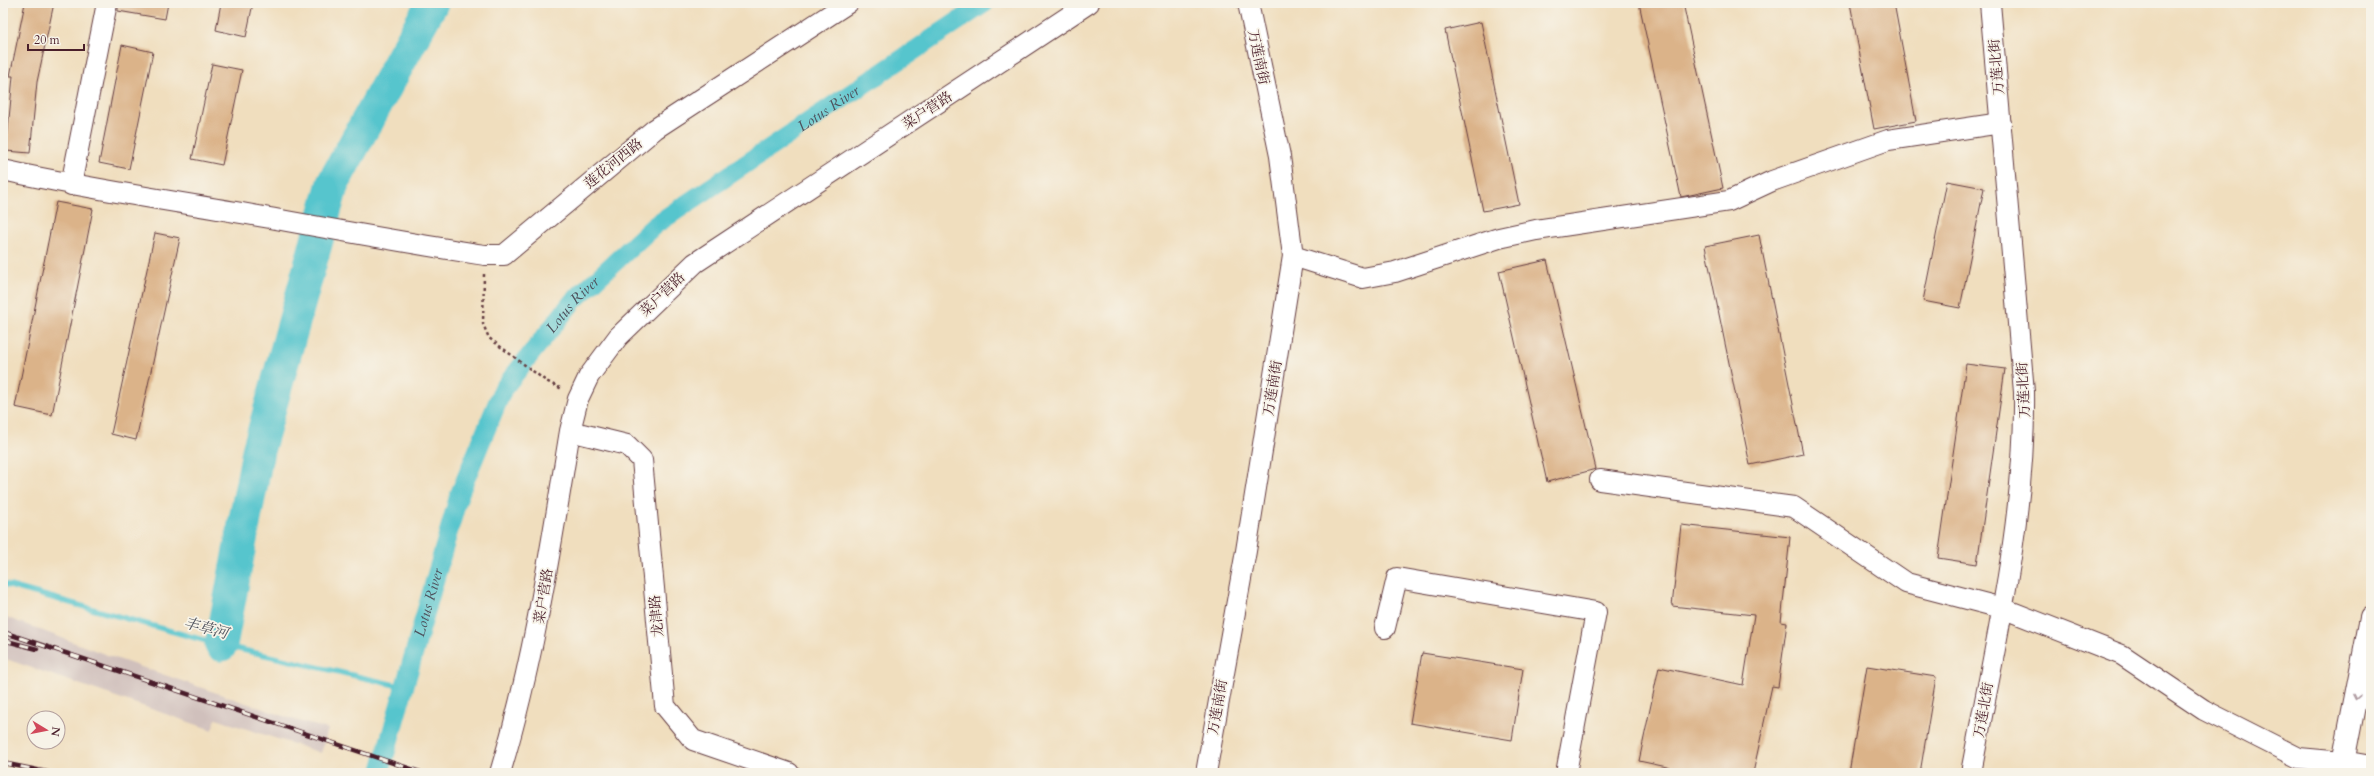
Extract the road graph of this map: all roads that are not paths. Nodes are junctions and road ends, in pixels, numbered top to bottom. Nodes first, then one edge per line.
1 (107, 3) edge
2 (848, 3) edge
3 (1089, 3) edge
4 (1248, 3) edge
5 (1990, 3) edge
6 (2001, 122) junction
7 (3, 170) edge
8 (71, 185) junction
9 (1292, 256) junction
10 (570, 431) junction
11 (1600, 480) dead end
12 (2002, 608) junction
13 (2371, 618) edge
14 (1385, 628) dead end
15 (2371, 767) edge
16 (2342, 768) edge
17 (500, 773) edge
18 (789, 773) edge
19 (1206, 773) edge
20 (1566, 773) edge
21 (1972, 773) edge

1 - 8 street
2 - 8 street, 莲花河西路
3 - 10 street, 菜户营路
4 - 9 street, 万莲南街
5 - 6 street, 万莲北街
6 - 9 street
6 - 12 street, 万莲北街
7 - 8 street, 莲花河西路
9 - 19 street, 万莲南街
10 - 17 street, 菜户营路
10 - 18 street, 龙津路
11 - 12 street
12 - 16 street
12 - 21 street, 万莲北街
13 -> 16 street
14 - 20 street
15 - 16 street

